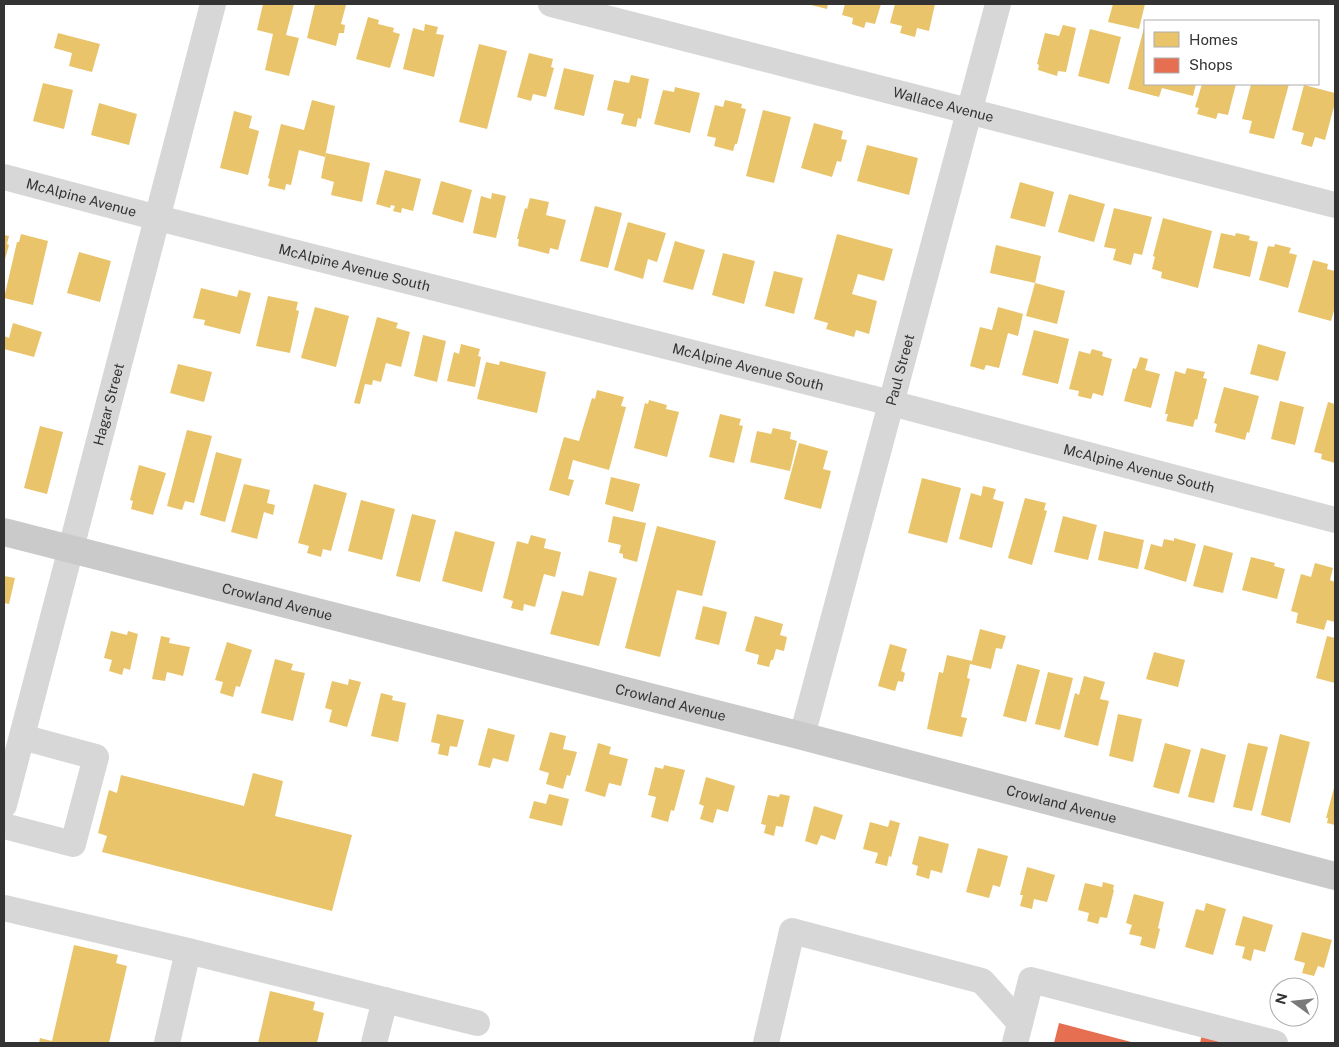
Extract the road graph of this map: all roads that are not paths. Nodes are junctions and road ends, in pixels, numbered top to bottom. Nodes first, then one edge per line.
1 (213, 4) edge
2 (551, 4) edge
3 (998, 4) edge
4 (969, 111) junction
5 (4, 177) edge
6 (1335, 205) edge
7 (158, 218) junction
8 (891, 403) junction
9 (1335, 520) edge
10 (4, 532) edge
11 (70, 549) junction
12 (802, 736) junction
13 (22, 737) junction
14 (4, 805) edge
15 (4, 826) edge
16 (1335, 876) edge
17 (4, 908) edge
18 (188, 951) junction
19 (385, 1000) junction
20 (477, 1023) dead end
21 (1018, 1033) edge
22 (167, 1043) edge
23 (374, 1043) edge
24 (766, 1043) edge
25 (1275, 1043) edge

1 - 7 street, Hagar Street
2 - 4 street, Wallace Avenue
3 - 4 street, Paul Street
4 - 6 street, Wallace Avenue
4 - 8 street, Paul Street
5 - 7 street, McAlpine Avenue
7 - 8 street, McAlpine Avenue South
7 - 11 street, Hagar Street
8 - 9 street, McAlpine Avenue South
8 - 12 street, Paul Street
10 - 11 main road, Crowland Avenue
11 - 12 main road, Crowland Avenue
11 - 13 street, Hagar Street
12 - 16 main road, Crowland Avenue
13 - 14 street, Hagar Street
13 - 15 street
17 - 18 street
18 - 19 street
18 - 22 street
19 - 20 street
19 - 23 street
21 - 24 street
21 - 25 street

